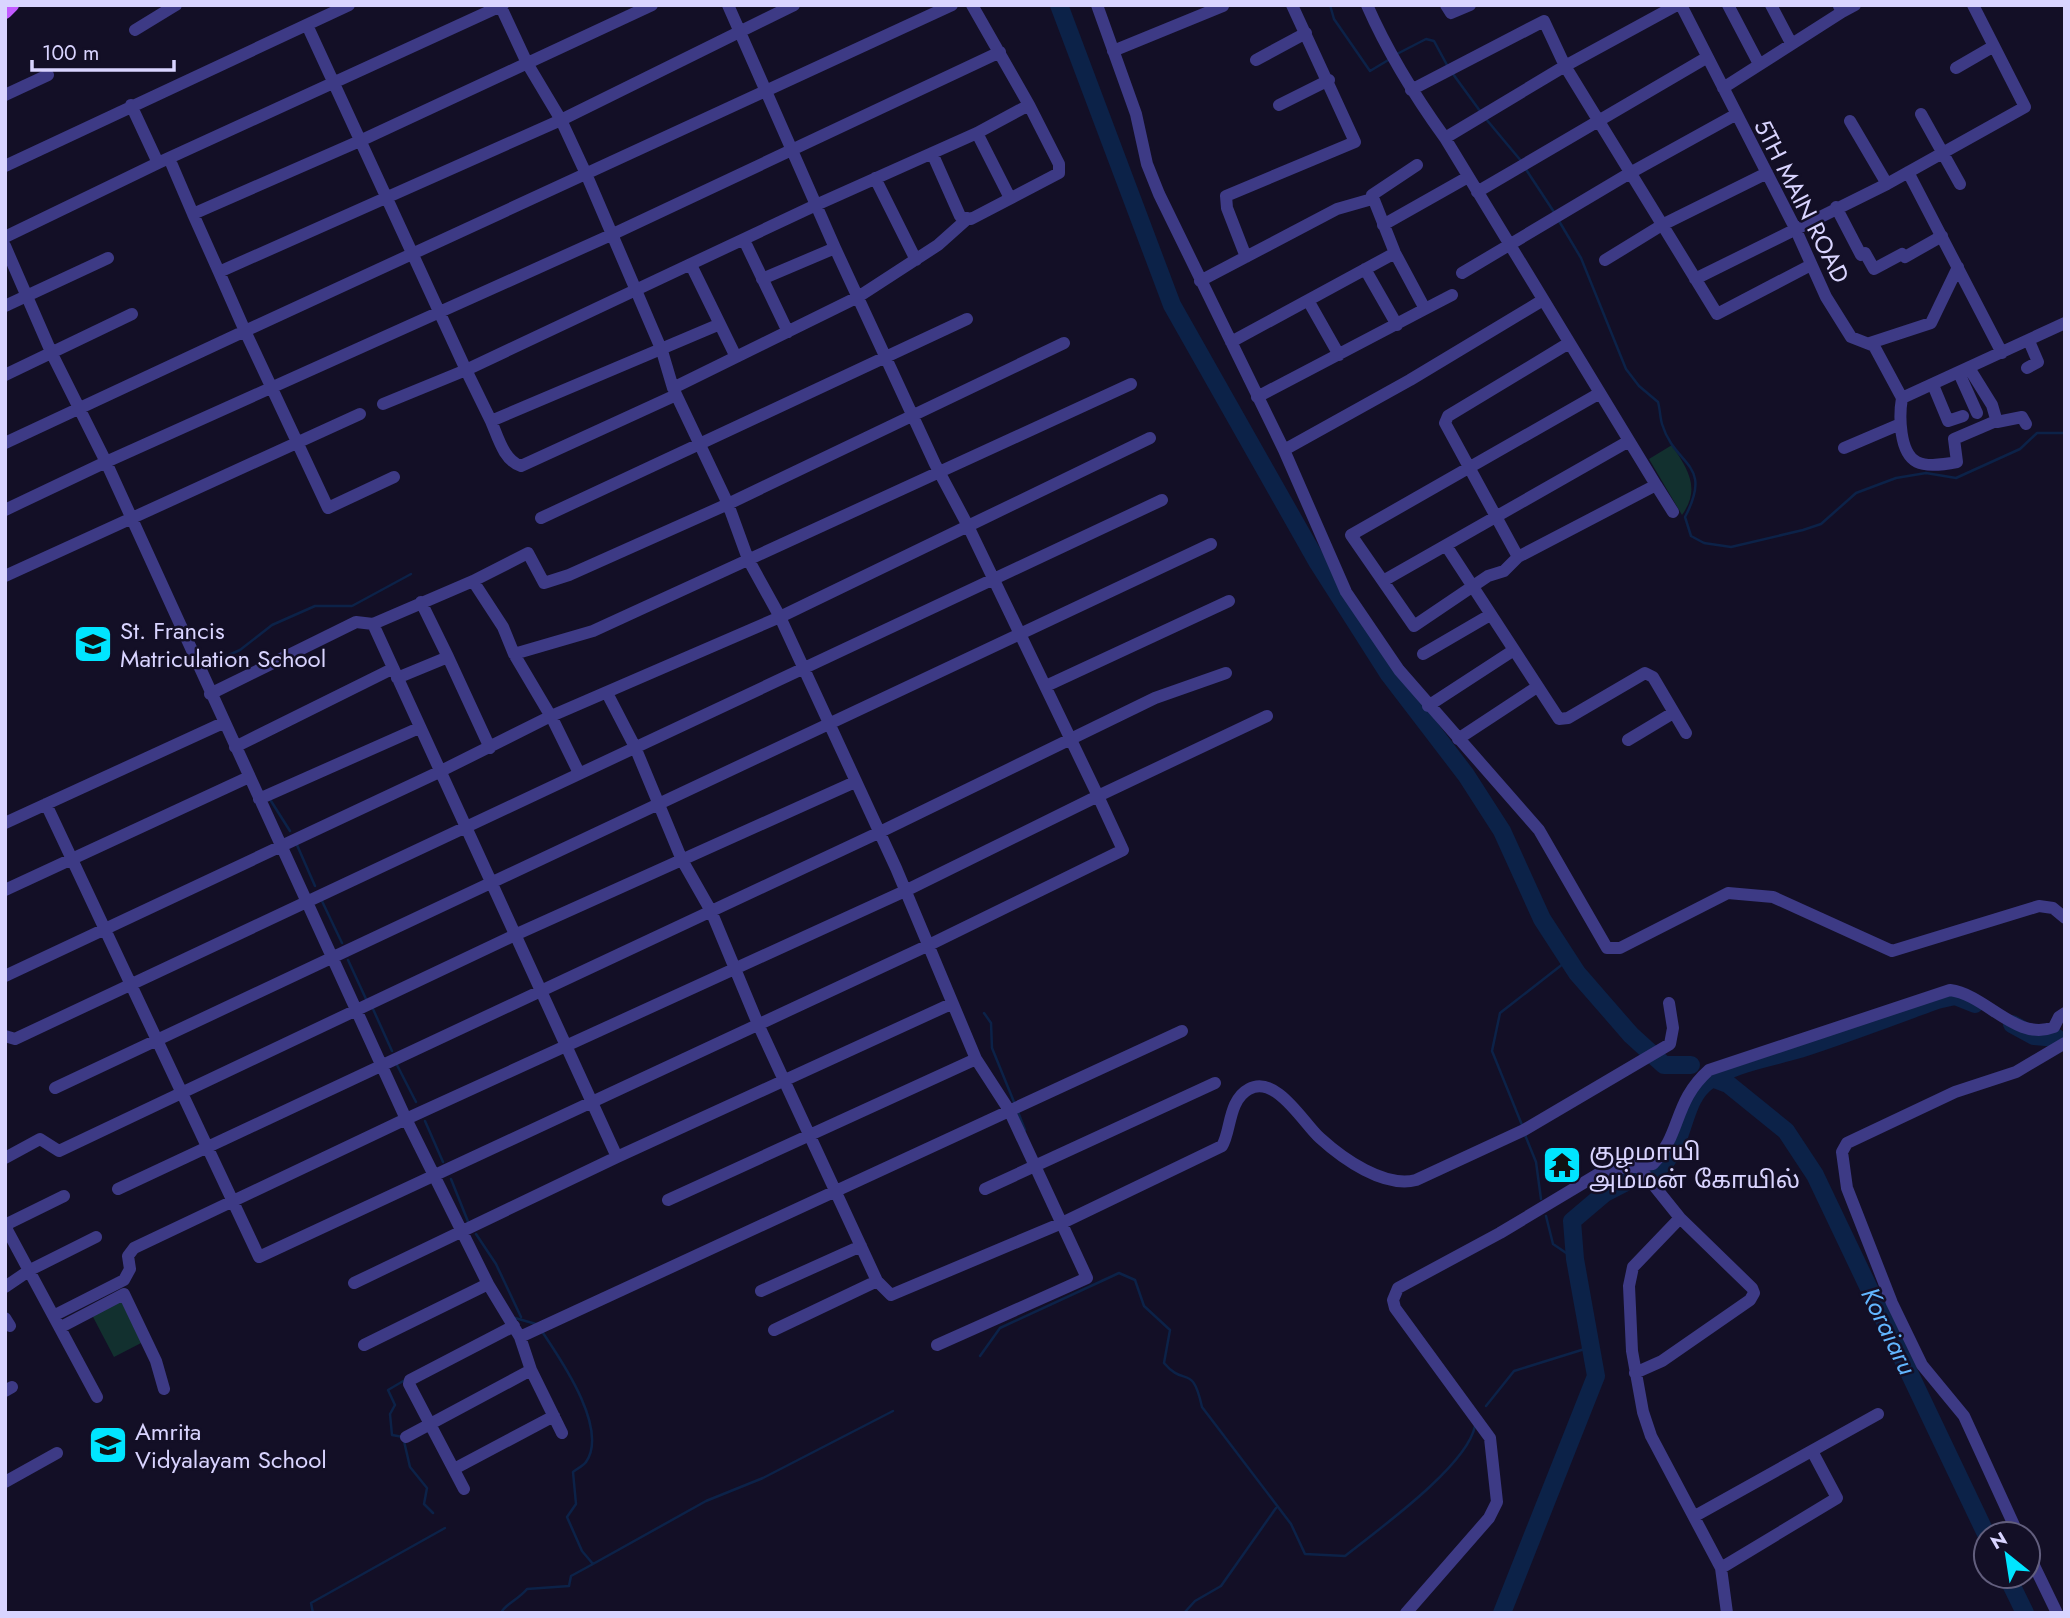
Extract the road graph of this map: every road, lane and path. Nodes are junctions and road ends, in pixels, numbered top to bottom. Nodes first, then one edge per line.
1 (12, 5) edge
2 (176, 5) edge
3 (349, 5) edge
4 (652, 5) edge
5 (728, 5) edge
6 (794, 5) edge
7 (952, 5) edge
8 (972, 5) edge
9 (1292, 5) edge
10 (1367, 5) edge
11 (1446, 5) edge
12 (1469, 5) edge
13 (1728, 5) edge
14 (1771, 5) edge
15 (1855, 5) edge
16 (1973, 5) edge
17 (501, 6) edge
18 (1098, 6) edge
19 (1223, 6) edge
20 (1684, 8) edge
21 (1841, 8) edge
22 (5, 12) edge
23 (307, 24) junction
24 (135, 30) dead end
25 (740, 32) junction
26 (1306, 33) junction
27 (1791, 43) junction
28 (1994, 47) junction
29 (1113, 51) junction
30 (1000, 52) junction
31 (1706, 58) junction
32 (1256, 60) dead end
33 (527, 63) junction
34 (1759, 64) junction
35 (1565, 66) junction
36 (1956, 68) dead end
37 (48, 75) dead end
38 (1329, 80) junction
39 (335, 82) junction
40 (1723, 88) junction
41 (1411, 90) junction
42 (767, 92) junction
43 (5, 94) edge
44 (131, 105) junction
45 (1279, 105) dead end
46 (1029, 106) junction
47 (1921, 114) dead end
48 (1735, 115) junction
49 (561, 120) junction
50 (1598, 121) junction
51 (1850, 121) dead end
52 (977, 134) junction
53 (1445, 138) junction
54 (362, 140) junction
55 (792, 149) junction
56 (932, 153) junction
57 (1943, 153) junction
58 (163, 160) junction
59 (1417, 165) dead end
60 (5, 166) edge
61 (1908, 172) junction
62 (1630, 173) junction
63 (1767, 173) junction
64 (587, 176) junction
65 (1468, 177) junction
66 (875, 178) junction
67 (1887, 184) junction
68 (1960, 184) dead end
69 (1477, 192) junction
70 (388, 198) junction
71 (1010, 198) junction
72 (1372, 199) junction
73 (816, 205) junction
74 (1836, 207) junction
75 (193, 214) junction
76 (967, 220) junction
77 (1383, 225) junction
78 (1662, 225) junction
79 (1795, 229) junction
80 (611, 234) junction
81 (1942, 236) junction
82 (5, 237) edge
83 (744, 240) junction
84 (1509, 245) junction
85 (5, 246) edge
86 (835, 247) junction
87 (1395, 253) junction
88 (412, 255) junction
89 (1246, 257) junction
90 (108, 258) dead end
91 (916, 260) junction
92 (1605, 260) dead end
93 (691, 265) junction
94 (1809, 266) junction
95 (1958, 267) junction
96 (1365, 270) junction
97 (219, 272) junction
98 (1462, 273) dead end
99 (762, 279) junction
100 (1695, 279) junction
101 (1200, 281) junction
102 (637, 292) junction
103 (27, 295) junction
104 (1452, 295) dead end
105 (858, 297) junction
106 (1543, 300) junction
107 (1308, 302) junction
108 (5, 306) edge
109 (1425, 309) junction
110 (439, 312) junction
111 (132, 314) dead end
112 (967, 319) dead end
113 (2065, 323) edge
114 (720, 324) junction
115 (1397, 325) junction
116 (245, 331) junction
117 (788, 332) junction
118 (1231, 341) junction
119 (2029, 341) junction
120 (1064, 343) dead end
121 (1569, 343) junction
122 (1870, 343) junction
123 (662, 351) junction
124 (52, 354) junction
125 (2002, 354) junction
126 (1339, 355) junction
127 (736, 357) junction
128 (887, 358) junction
129 (2027, 368) dead end
130 (466, 370) junction
131 (1964, 370) junction
132 (5, 375) edge
133 (1131, 384) dead end
134 (1933, 385) junction
135 (273, 386) junction
136 (675, 391) junction
137 (1600, 393) junction
138 (1257, 397) junction
139 (1902, 398) junction
140 (383, 404) dead end
141 (79, 409) junction
142 (1976, 413) dead end
143 (360, 414) dead end
144 (912, 414) junction
145 (1963, 416) dead end
146 (491, 421) junction
147 (1996, 421) junction
148 (2026, 424) dead end
149 (1898, 425) junction
150 (1150, 438) dead end
151 (1629, 440) junction
152 (297, 441) junction
153 (5, 443) edge
154 (701, 446) junction
155 (1844, 448) dead end
156 (1284, 450) junction
157 (106, 462) junction
158 (1468, 468) junction
159 (938, 471) junction
160 (394, 477) dead end
161 (1656, 485) junction
162 (1162, 500) dead end
163 (728, 504) junction
164 (5, 510) edge
165 (1673, 512) dead end
166 (1497, 516) junction
167 (130, 518) junction
168 (541, 518) dead end
169 (968, 526) junction
170 (1211, 544) dead end
171 (1447, 547) junction
172 (1518, 557) junction
173 (748, 559) junction
174 (5, 576) edge
175 (995, 577) junction
176 (474, 580) junction
177 (1383, 581) junction
178 (1472, 587) junction
179 (1229, 601) dead end
180 (421, 602) junction
181 (1490, 615) junction
182 (780, 617) junction
183 (373, 624) junction
184 (1018, 632) junction
185 (1514, 650) junction
186 (514, 654) junction
187 (1423, 654) dead end
188 (448, 657) junction
189 (804, 669) junction
190 (395, 673) junction
191 (1226, 673) dead end
192 (1046, 686) junction
193 (1538, 687) junction
194 (607, 693) junction
195 (210, 694) junction
196 (1428, 705) junction
197 (1673, 713) junction
198 (1267, 716) dead end
199 (550, 717) junction
200 (223, 723) junction
201 (829, 724) junction
202 (419, 728) junction
203 (1686, 733) dead end
204 (1458, 739) junction
205 (1628, 740) dead end
206 (1072, 741) junction
207 (235, 747) junction
208 (635, 747) junction
209 (491, 748) junction
210 (439, 772) junction
211 (579, 773) junction
212 (249, 777) junction
213 (855, 782) junction
214 (1098, 796) junction
215 (259, 799) junction
216 (659, 803) junction
217 (46, 804) junction
218 (5, 823) edge
219 (464, 828) junction
220 (878, 833) junction
221 (282, 846) junction
222 (72, 858) junction
223 (682, 860) junction
224 (491, 880) junction
225 (5, 890) edge
226 (905, 891) junction
227 (308, 899) junction
228 (711, 911) junction
229 (2065, 918) edge
230 (106, 928) junction
231 (517, 934) junction
232 (929, 945) junction
233 (333, 955) junction
234 (735, 968) junction
235 (5, 976) edge
236 (132, 984) junction
237 (543, 991) junction
238 (1669, 1003) dead end
239 (951, 1004) junction
240 (358, 1011) junction
241 (2061, 1018) edge
242 (758, 1024) junction
243 (1182, 1031) dead end
244 (5, 1037) edge
245 (158, 1040) junction
246 (2065, 1041) edge
247 (568, 1046) junction
248 (976, 1059) junction
249 (383, 1066) junction
250 (785, 1082) junction
251 (1215, 1083) dead end
252 (55, 1088) dead end
253 (182, 1092) junction
254 (590, 1100) junction
255 (1009, 1110) junction
256 (406, 1119) junction
257 (809, 1135) junction
258 (206, 1147) junction
259 (617, 1157) junction
260 (5, 1158) edge
261 (1034, 1167) junction
262 (1639, 1167) junction
263 (436, 1177) junction
264 (118, 1189) dead end
265 (985, 1189) dead end
266 (837, 1193) junction
267 (64, 1196) dead end
268 (668, 1200) dead end
269 (232, 1203) junction
270 (1680, 1218) junction
271 (1062, 1223) junction
272 (7, 1232) edge
273 (463, 1232) junction
274 (96, 1237) dead end
275 (861, 1247) junction
276 (30, 1270) junction
277 (877, 1281) junction
278 (354, 1283) dead end
279 (488, 1284) junction
280 (5, 1287) edge
281 (761, 1292) dead end
282 (55, 1315) junction
283 (61, 1327) junction
284 (774, 1330) dead end
285 (517, 1332) junction
286 (364, 1345) dead end
287 (937, 1345) dead end
288 (531, 1370) junction
289 (1635, 1373) junction
290 (164, 1389) dead end
291 (97, 1397) dead end
292 (1878, 1414) dead end
293 (554, 1416) junction
294 (430, 1424) junction
295 (562, 1433) dead end
296 (406, 1437) dead end
297 (1812, 1451) junction
298 (57, 1453) dead end
299 (454, 1469) junction
300 (5, 1482) edge
301 (464, 1489) dead end
302 (1695, 1516) junction
303 (2012, 1520) edge
304 (1721, 1568) junction
305 (2042, 1582) edge
306 (1406, 1613) edge
307 (1727, 1613) edge
308 (2057, 1613) edge

1 - 22 main road
2 - 24 street
3 - 23 street
4 - 33 street
5 - 25 street
6 - 25 street
7 - 42 street
8 - 30 street
9 - 26 street
10 - 41 street
11 - 12 street
13 - 34 street
14 - 27 street
15 - 21 street
16 - 28 street
17 - 33 street
17 - 39 street
18 - 29 street
19 - 29 street
20 - 31 street, 5TH MAIN ROAD
20 - 35 street
21 - 27 street
23 - 39 street
23 - 44 street
25 - 42 street
25 - 49 street
26 - 32 street
26 - 38 street
27 - 34 street
28 - 36 street
28 - 57 street
29 - 101 street
30 - 46 street
30 - 55 street
31 - 40 street, 5TH MAIN ROAD
31 - 50 street
33 - 49 street
33 - 54 street
34 - 40 street
35 - 41 street
35 - 50 street
35 - 53 street
37 - 43 street
38 - 45 street
38 - 89 street
39 - 54 street
39 - 58 street
40 - 48 street, 5TH MAIN ROAD
41 - 53 street
42 - 55 street
42 - 64 street
44 - 58 street
44 - 60 street
46 - 52 street
46 - 71 street
47 - 57 street
48 - 62 street
48 - 63 street, 5TH MAIN ROAD
49 - 64 street
49 - 70 street
50 - 62 street
50 - 69 street
51 - 67 street
52 - 56 street
52 - 71 street
53 - 65 street
54 - 70 street
54 - 75 street
55 - 73 street
55 - 80 street
56 - 66 street
56 - 76 street
57 - 61 street
57 - 68 street
58 - 75 street
58 - 82 street
59 - 72 street
61 - 67 street
61 - 81 street
62 - 78 street
62 - 84 street
63 - 78 street
63 - 79 street, 5TH MAIN ROAD
64 - 80 street
64 - 88 street
65 - 69 street
65 - 77 street
66 - 73 street
66 - 91 street
67 - 74 street
69 - 84 street
70 - 88 street
70 - 97 street
71 - 76 street
72 - 77 street
72 - 89 street
73 - 83 street
73 - 86 street
74 - 79 street
74 - 81 street
75 - 97 street
76 - 91 street
77 - 87 street
78 - 92 street
78 - 100 street
79 - 94 street, 5TH MAIN ROAD
79 - 100 street
80 - 102 street
80 - 110 street
81 - 95 street
83 - 93 street
83 - 99 street
84 - 98 street
84 - 106 street
85 - 103 street
86 - 99 street
86 - 105 street
87 - 96 street
87 - 109 street
88 - 110 street
88 - 116 street
89 - 101 street
90 - 103 street
91 - 105 street
93 - 102 street
93 - 114 street
94 - 100 street
94 - 122 street, 5TH MAIN ROAD
95 - 122 street
95 - 125 street
96 - 107 street
96 - 115 street
97 - 116 street
99 - 117 street
101 - 118 street
102 - 123 street
102 - 130 street
103 - 108 street
103 - 124 street
104 - 109 street
105 - 117 street
105 - 128 street
106 - 121 street
106 - 156 street
107 - 118 street
107 - 126 street
109 - 115 street
110 - 130 street
110 - 135 street
111 - 124 street
112 - 128 street
113 - 119 street
114 - 123 street
114 - 127 street
115 - 126 street
116 - 135 street
116 - 141 street
117 - 127 street
118 - 138 street
119 - 125 street
119 - 129 street
120 - 144 street
121 - 137 street
121 - 158 street
122 - 139 street, 5TH MAIN ROAD
123 - 136 street
123 - 146 street
124 - 132 street
124 - 141 street
125 - 131 street
126 - 138 street
127 - 136 street
128 - 144 street
128 - 154 street
130 - 140 street
130 - 146 street
131 - 134 street
131 - 142 street
131 - 147 street
133 - 159 street
134 - 139 street
134 - 145 street
135 - 152 street
135 - 157 street
136 - 146 street
136 - 154 street
137 - 151 street
137 - 158 street
138 - 156 street
139 - 149 street
141 - 153 street
141 - 157 street
143 - 152 street
144 - 159 street
144 - 163 street
147 - 148 street
147 - 149 street
149 - 155 street
150 - 169 street
151 - 161 street
151 - 166 street
152 - 160 street
152 - 167 street
154 - 163 street
154 - 168 street
156 - 196 street
157 - 164 street
157 - 167 street
158 - 166 street
158 - 177 street
159 - 169 street
159 - 173 street
161 - 165 street
161 - 172 street
162 - 175 street
163 - 173 street
163 - 176 street
166 - 171 street
166 - 172 street
167 - 174 street
167 - 195 street
169 - 175 street
169 - 182 street
170 - 184 street
171 - 177 street
171 - 178 street
172 - 178 street
173 - 182 street
173 - 186 street
175 - 184 street
175 - 189 street
176 - 180 street
176 - 186 street
177 - 178 street
178 - 181 street
179 - 192 street
180 - 183 street
180 - 188 street
181 - 185 street
181 - 187 street
182 - 189 street
182 - 194 street
183 - 190 street
183 - 195 street
184 - 192 street
184 - 201 street
185 - 193 street
185 - 196 street
186 - 199 street
188 - 190 street
188 - 209 street
189 - 201 street
189 - 208 street
190 - 202 street
190 - 207 street
191 - 206 street
192 - 206 street
193 - 197 street
193 - 204 street
194 - 199 street
194 - 208 street
195 - 200 street
196 - 204 street
197 - 203 street
197 - 205 street
198 - 214 street
199 - 209 street
199 - 211 street
200 - 207 street
200 - 217 street
201 - 213 street
201 - 216 street
202 - 210 street
202 - 215 street
204 - 229 street
206 - 214 street
206 - 220 street
207 - 212 street
208 - 211 street
208 - 216 street
209 - 210 street
210 - 219 street
210 - 221 street
211 - 219 street
212 - 215 street
212 - 222 street
213 - 220 street
213 - 223 street
214 - 226 street
214 - 232 street
215 - 221 street
216 - 223 street
216 - 224 street
217 - 218 street
217 - 222 street
219 - 224 street
219 - 227 street
220 - 226 street
220 - 228 street
221 - 227 street
221 - 230 street
222 - 225 street
222 - 230 street
223 - 228 street
223 - 231 street
224 - 231 street
224 - 233 street
226 - 232 street
226 - 234 street
227 - 233 street
227 - 236 street
228 - 234 street
228 - 237 street
230 - 235 street
230 - 236 street
231 - 237 street
231 - 240 street
232 - 239 street
232 - 242 street
233 - 240 street
233 - 245 street
234 - 242 street
234 - 247 street
236 - 244 street
236 - 245 street
237 - 247 street
237 - 249 street
238 - 271 street
239 - 248 street
239 - 250 street
240 - 249 street
240 - 253 street
241 - 246 street
241 - 262 street
242 - 250 street
242 - 254 street
243 - 255 street
245 - 252 street
245 - 253 street
246 - 303 street
247 - 254 street
247 - 256 street
248 - 255 street
248 - 257 street
249 - 256 street
249 - 258 street
250 - 257 street
250 - 259 street
251 - 261 street
253 - 258 street
253 - 260 street
254 - 259 street
254 - 263 street
255 - 261 street
255 - 266 street
256 - 263 street
256 - 269 street
257 - 266 street
257 - 268 street
258 - 264 street
258 - 269 street
259 - 273 street
261 - 265 street
261 - 271 street
262 - 270 street
262 - 306 street
263 - 269 street
263 - 273 street
266 - 275 street
266 - 285 street
267 - 272 street
269 - 282 street
270 - 289 street
270 - 289 street
271 - 277 street
271 - 287 street
272 - 276 street
273 - 278 street
273 - 279 street
274 - 276 street
275 - 277 street
275 - 281 street
276 - 280 street
276 - 282 street
277 - 284 street
279 - 285 street
279 - 286 street
282 - 283 street
283 - 290 street
283 - 291 street
285 - 288 street
285 - 294 street
288 - 293 street
288 - 294 street
289 - 302 street
292 - 297 street
293 - 295 street
293 - 299 street
294 - 296 street
294 - 299 street
297 - 302 street
297 - 304 street
298 - 300 street
299 - 301 street
302 - 304 street
304 - 307 street
305 - 308 street

